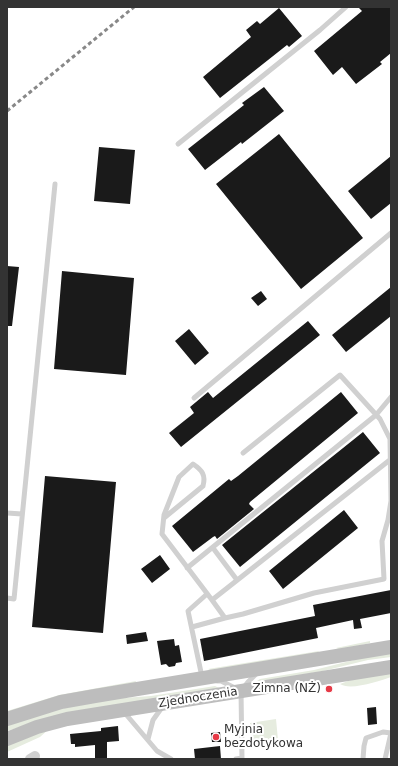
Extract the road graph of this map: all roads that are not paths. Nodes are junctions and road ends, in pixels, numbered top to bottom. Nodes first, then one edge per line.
1 (346, 7) edge
2 (178, 144) dead end
3 (55, 184) dead end
4 (391, 233) edge
5 (391, 397) edge
6 (194, 398) dead end
7 (376, 415) junction
8 (243, 453) dead end
9 (391, 459) edge
10 (7, 514) edge
11 (22, 514) junction
12 (164, 518) junction
13 (212, 548) junction
14 (187, 568) junction
15 (237, 580) junction
16 (207, 594) junction
17 (7, 598) edge
18 (212, 600) junction
19 (224, 618) junction
20 (192, 628) junction
21 (391, 647) edge
22 (391, 667) edge
23 (267, 668) junction
24 (196, 679) junction
25 (241, 691) junction
26 (164, 703) junction
27 (122, 710) junction
28 (7, 719) edge
29 (391, 733) edge
30 (7, 739) edge
31 (148, 739) junction
32 (242, 758) edge
33 (171, 759) edge
34 (236, 759) edge
35 (363, 759) edge
36 (384, 759) edge

1 - 2 lane
3 - 11 lane
4 - 6 lane
5 - 7 lane
7 - 8 lane
7 - 9 lane
7 - 13 lane
9 - 15 lane
9 - 19 lane
10 - 11 lane
11 - 17 lane
12 - 12 lane
12 - 14 lane
13 - 14 lane
13 - 15 lane
14 - 16 lane
15 - 18 lane
16 - 18 lane
16 - 20 lane
18 - 19 lane
19 - 20 lane
20 - 24 lane
21 - 23 main road, Zjednoczenia
22 - 25 main road, Zjednoczenia
23 - 24 main road, Zjednoczenia
23 - 25 lane
24 - 25 lane
24 - 28 main road, Zjednoczenia
25 - 26 main road, Zjednoczenia
25 - 32 lane
26 - 27 main road, Zjednoczenia
26 - 31 lane
27 - 30 main road, Zjednoczenia
27 - 31 lane
29 - 35 lane
29 - 36 lane
31 - 33 lane
32 - 34 lane

